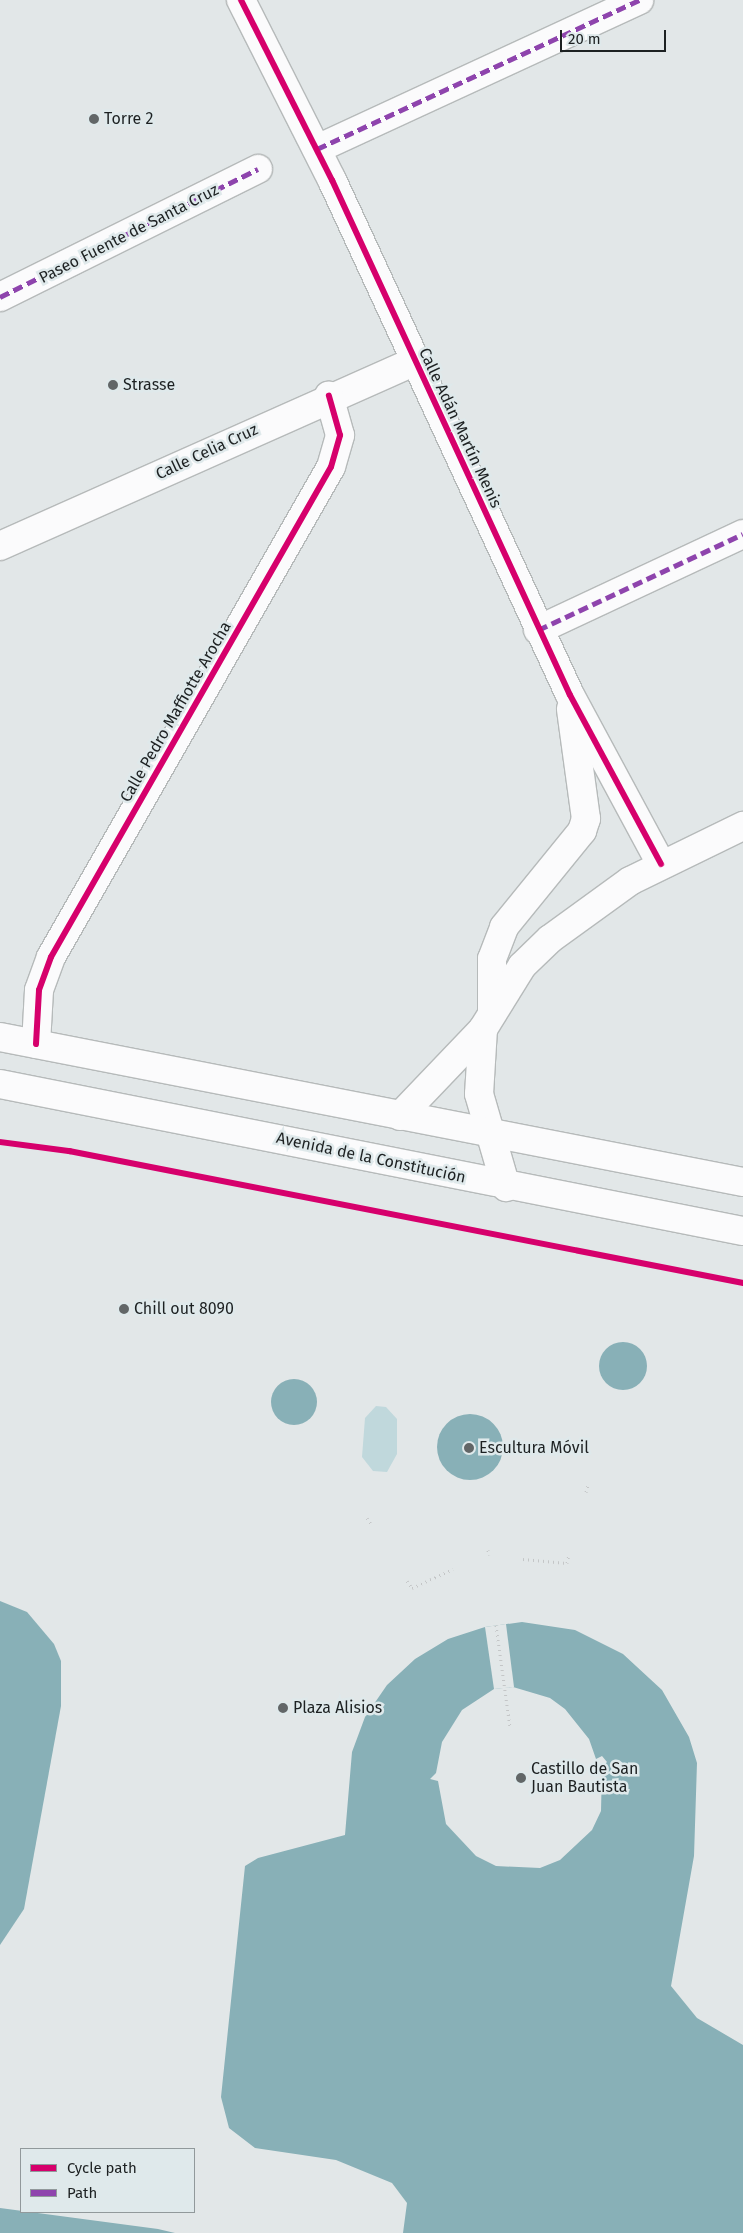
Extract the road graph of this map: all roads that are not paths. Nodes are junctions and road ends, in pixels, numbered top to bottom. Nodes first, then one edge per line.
1 (241, 0) edge
2 (639, 0) edge
3 (317, 149) junction
4 (258, 169) dead end
5 (0, 297) edge
6 (415, 362) junction
7 (329, 396) junction
8 (743, 534) edge
9 (0, 546) edge
10 (538, 630) junction
11 (570, 695) junction
12 (743, 826) edge
13 (661, 864) junction
14 (488, 1020) junction
15 (0, 1037) edge
16 (36, 1044) junction
17 (0, 1084) edge
18 (400, 1116) junction
19 (487, 1131) junction
20 (743, 1182) edge
21 (506, 1187) junction
22 (743, 1231) edge

1 - 3 street, Calle Adán Martín Menis
2 - 3 street
3 - 6 street, Calle Adán Martín Menis
4 - 5 street, Paseo Fuente de Santa Cruz
6 - 7 street, Calle Celia Cruz
6 - 10 street, Calle Adán Martín Menis
7 - 9 street, Calle Celia Cruz
7 - 16 street, Calle Pedro Maffiotte Arocha
8 - 10 street
10 - 11 street, Calle Adán Martín Menis
11 - 13 street, Calle Adán Martín Menis
11 - 14 street
12 - 13 street
13 - 14 street
14 - 18 street
14 - 19 street
15 - 16 street
16 - 18 street
17 - 21 street, Avenida de la Constitución
18 - 19 street
19 - 20 street
19 - 21 street
21 - 22 street, Avenida de la Constitución

